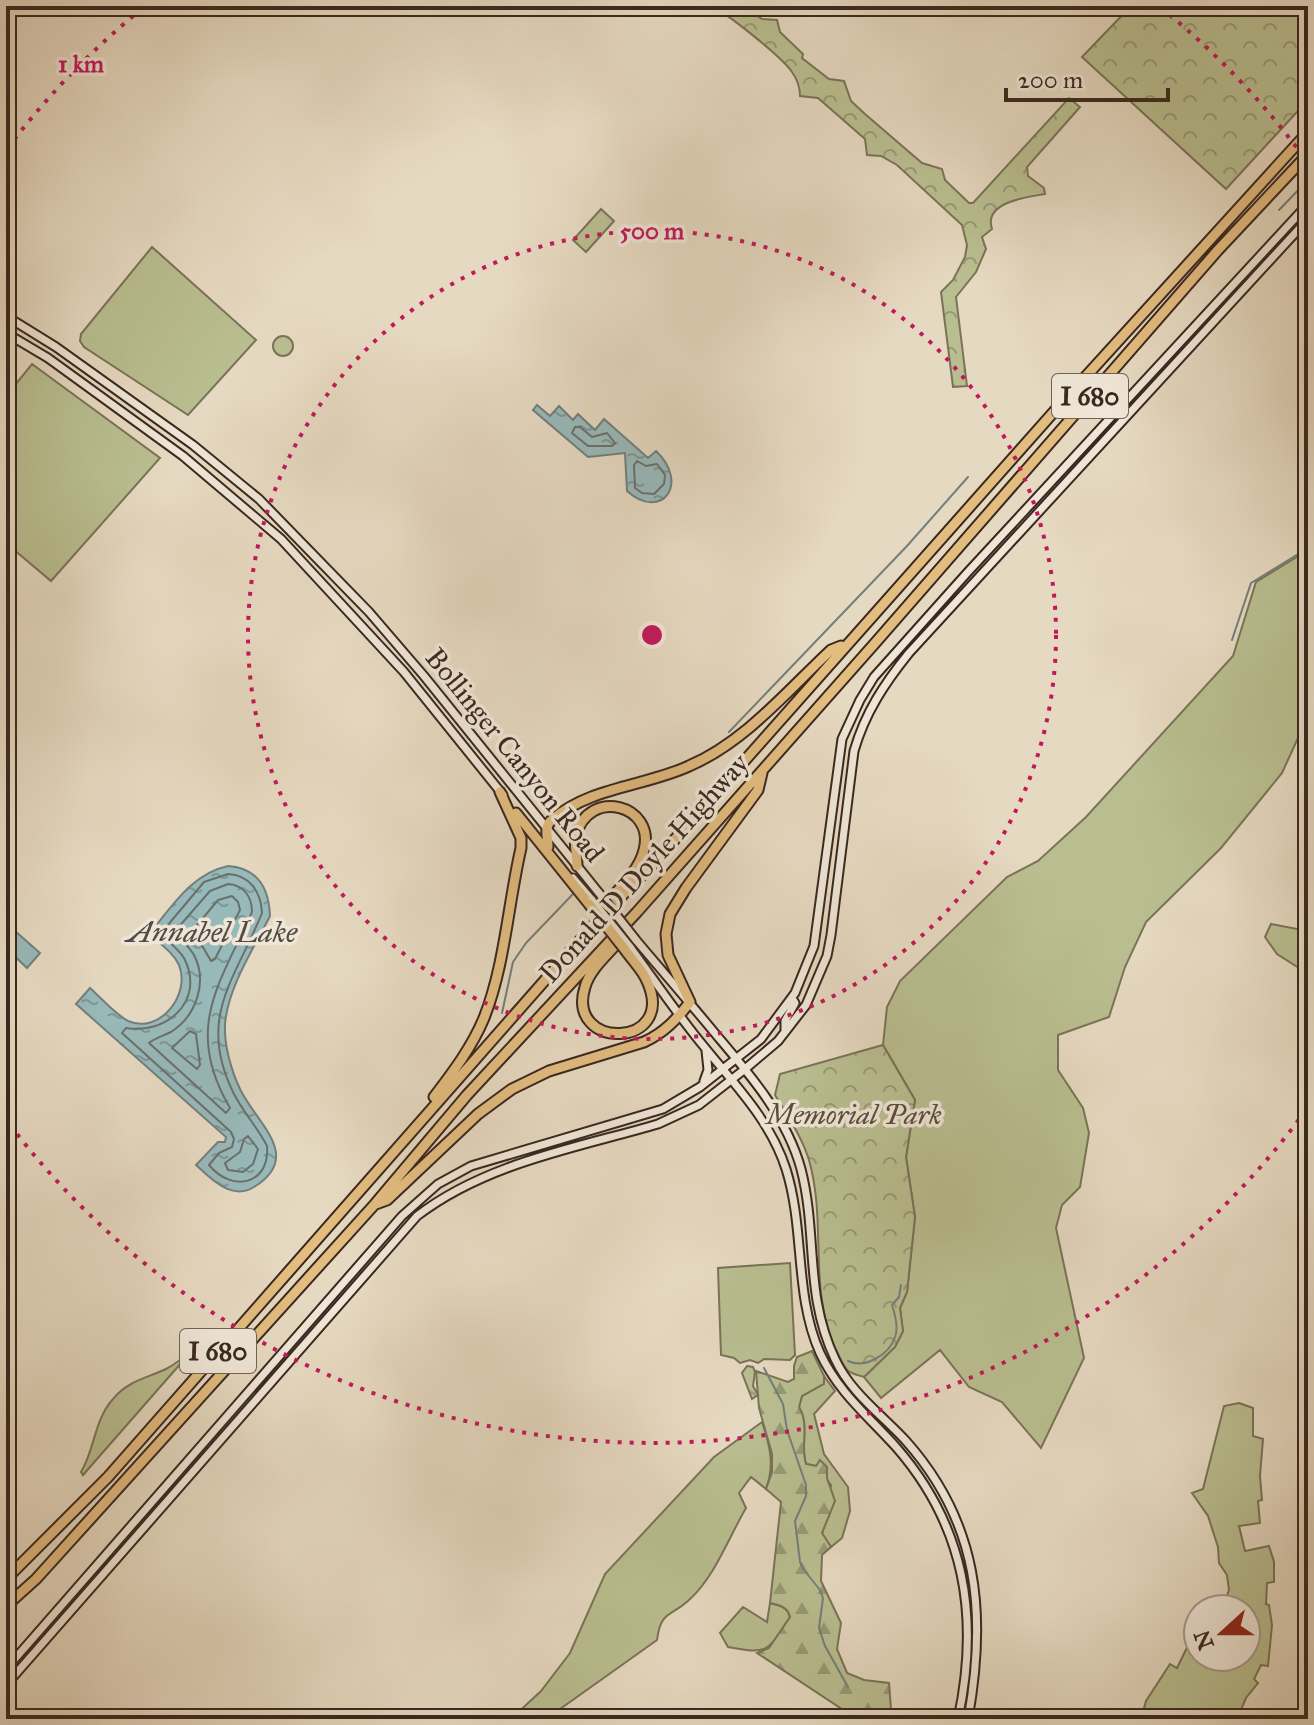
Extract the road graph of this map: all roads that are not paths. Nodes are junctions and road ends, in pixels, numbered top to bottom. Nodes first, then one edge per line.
1 (1308, 132) edge
2 (1308, 154) edge
3 (1308, 204) edge
4 (1308, 219) edge
5 (6, 316) edge
6 (6, 333) edge
7 (845, 645) junction
8 (762, 770) junction
9 (500, 792) junction
10 (514, 810) junction
11 (546, 828) junction
12 (548, 847) junction
13 (577, 866) junction
14 (591, 902) junction
15 (637, 912) junction
16 (597, 921) junction
17 (628, 949) junction
18 (792, 998) junction
19 (690, 1002) junction
20 (680, 1015) junction
21 (785, 1031) junction
22 (705, 1049) junction
23 (736, 1059) junction
24 (723, 1068) junction
25 (745, 1069) junction
26 (732, 1079) junction
27 (700, 1087) junction
28 (423, 1117) junction
29 (375, 1204) junction
30 (6, 1579) edge
31 (6, 1606) edge
32 (6, 1669) edge
33 (6, 1685) edge
34 (958, 1719) edge
35 (968, 1719) edge

1 - 7 highway, Donald D Doyle Highway / I 680
2 - 8 highway, Donald D Doyle Highway / I 680
3 - 18 main road
4 - 21 main road
5 - 11 main road, Bollinger Canyon Road
6 - 9 main road, Bollinger Canyon Road
7 - 11 highway
7 - 16 highway, Donald D Doyle Highway / I 680
8 - 15 highway, Donald D Doyle Highway / I 680
8 - 19 highway
9 - 10 main road, Bollinger Canyon Road
9 - 28 highway
10 - 12 main road, Bollinger Canyon Road
10 - 14 highway
11 - 12 highway
11 - 13 main road, Bollinger Canyon Road
12 - 14 main road, Bollinger Canyon Road
13 - 16 highway
13 - 19 main road, Bollinger Canyon Road, bridge
14 - 17 highway, bridge
15 - 17 highway
15 - 29 highway, Donald D Doyle Highway / I 680
16 - 28 highway, Donald D Doyle Highway / I 680
17 - 20 main road
18 - 21 main road
18 - 23 main road
19 - 20 highway
19 - 23 main road, Bollinger Canyon Road
20 - 22 main road
20 - 29 highway
21 - 25 main road
22 - 24 main road
22 - 27 main road
23 - 24 main road
23 - 25 main road, Bollinger Canyon Road
24 - 26 main road
24 - 27 main road
25 - 26 main road
25 - 35 main road, Bollinger Canyon Road
26 - 33 main road
26 - 34 main road
27 - 32 main road
28 - 30 highway, Donald D Doyle Highway / I 680
29 - 31 highway, Donald D Doyle Highway / I 680

